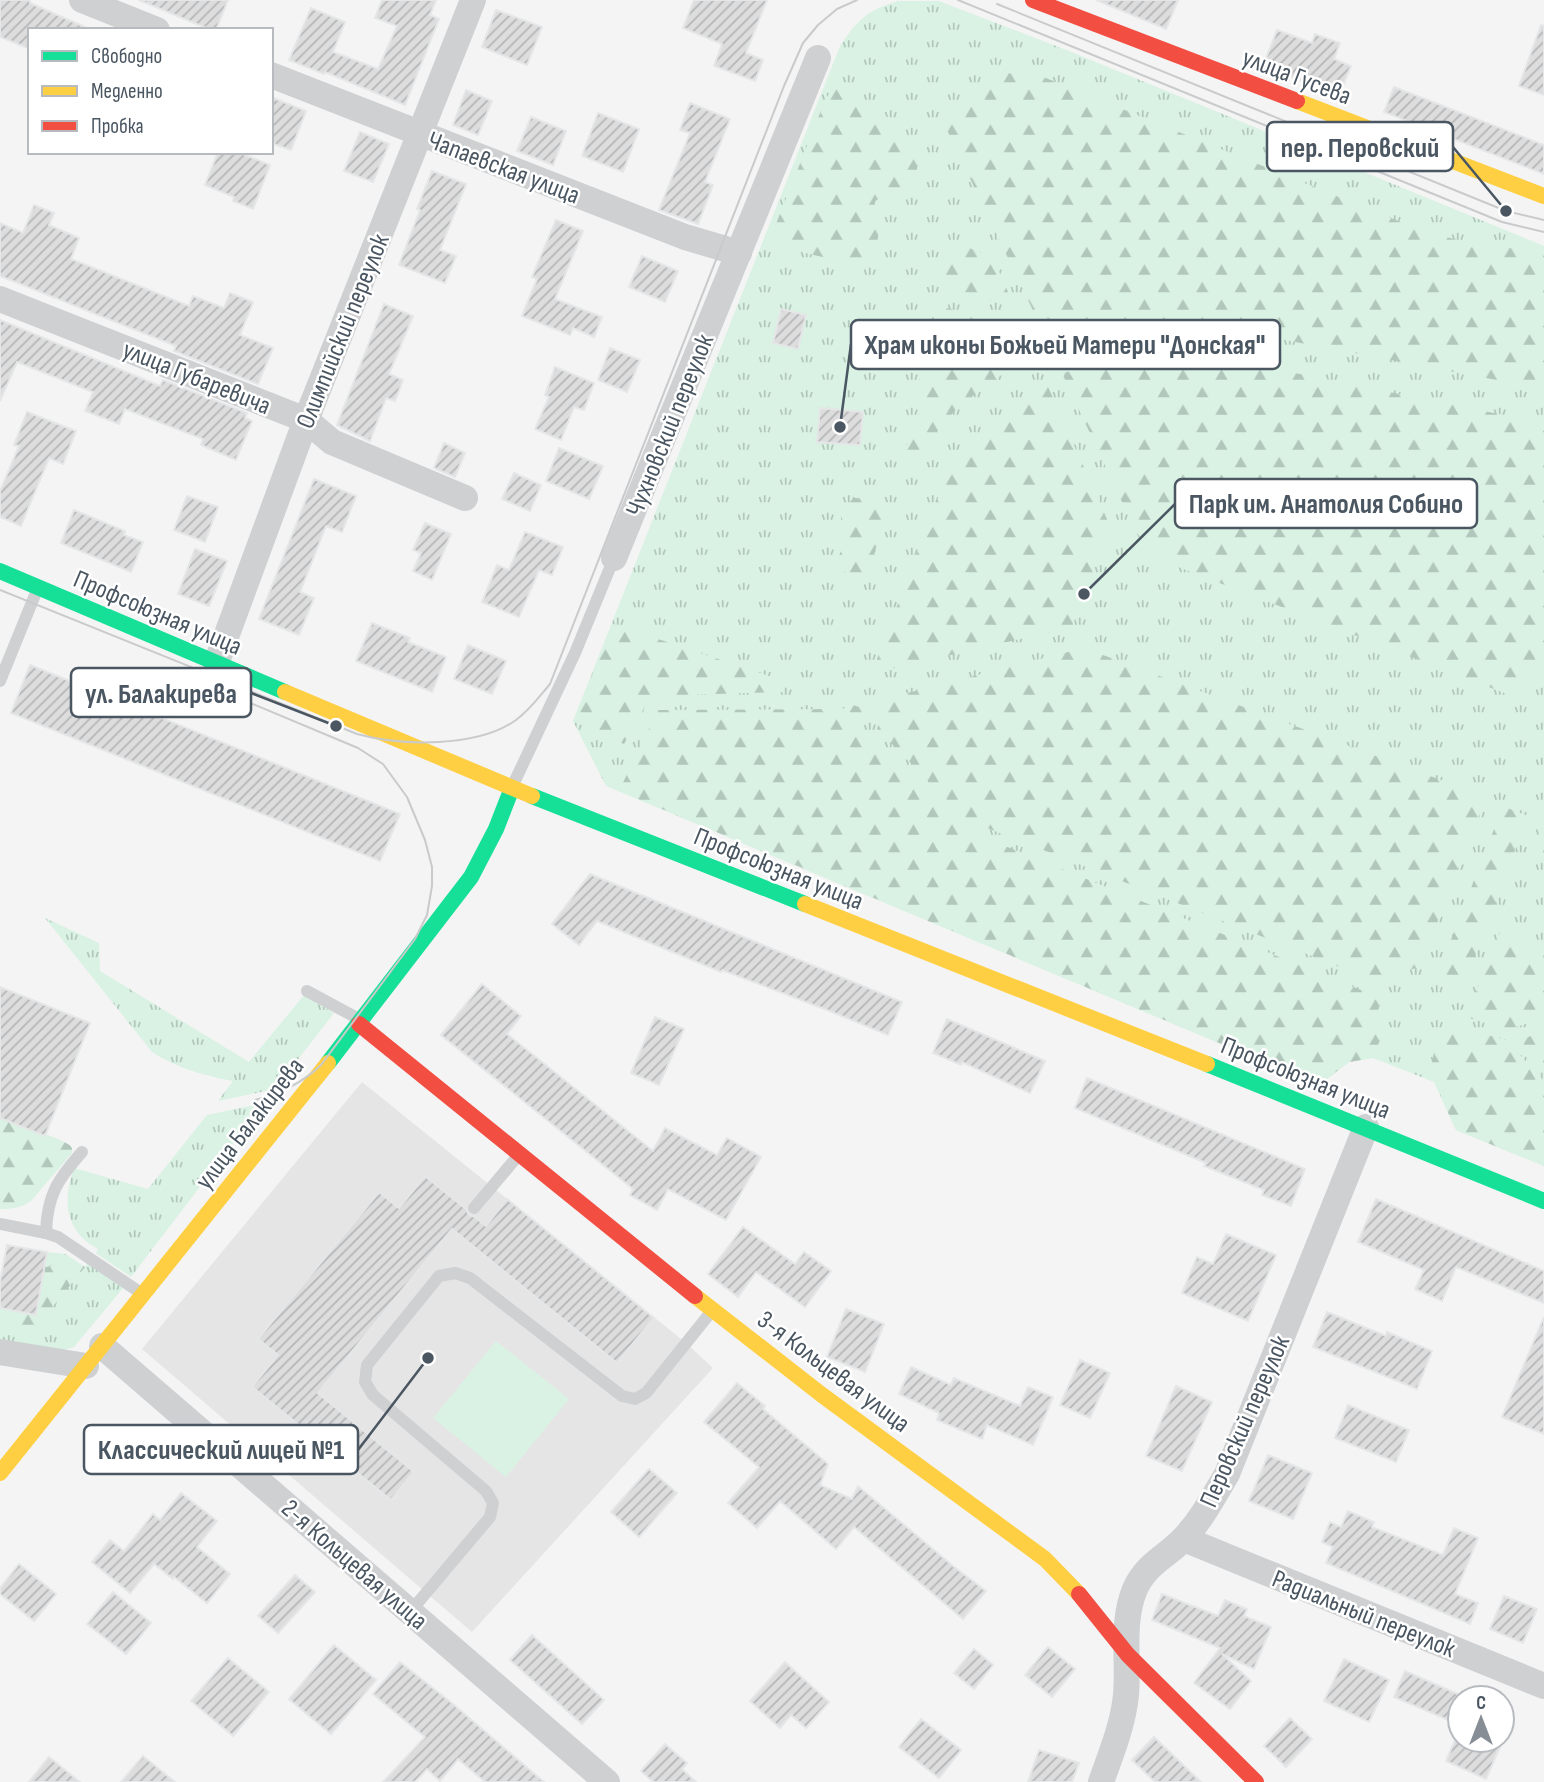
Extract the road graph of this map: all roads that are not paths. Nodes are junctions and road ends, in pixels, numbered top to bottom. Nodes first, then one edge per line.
1 (82, 0) edge
2 (473, 0) edge
3 (1033, 0) edge
4 (152, 28) edge
5 (818, 58) dead end
6 (273, 76) edge
7 (420, 134) junction
8 (1544, 196) edge
9 (739, 253) junction
10 (0, 299) edge
11 (306, 420) junction
12 (465, 498) dead end
13 (614, 558) joint
14 (0, 571) edge
15 (38, 587) junction
16 (216, 664) junction
17 (0, 681) edge
18 (512, 788) junction
19 (307, 991) dead end
20 (361, 1022) junction
21 (1366, 1127) junction
22 (82, 1152) dead end
23 (519, 1154) junction
24 (1544, 1201) edge
25 (474, 1208) dead end
26 (0, 1224) edge
27 (46, 1233) junction
28 (144, 1295) junction
29 (713, 1310) junction
30 (0, 1352) edge
31 (94, 1356) junction
32 (0, 1473) edge
33 (1184, 1539) junction
34 (410, 1612) junction
35 (1128, 1655) junction
36 (1544, 1686) edge
37 (607, 1782) edge
38 (1101, 1782) edge
39 (1256, 1782) edge

1 - 4 street
2 - 7 street, Олимпийский переулок
3 - 8 street, улица Гусева
5 - 9 street, Чухновский переулок
6 - 7 street, Чапаевская улица
7 - 9 street, Чапаевская улица
7 - 11 street, Олимпийский переулок
9 - 13 street, Чухновский переулок
10 - 11 street, улица Губаревича
11 - 12 street, улица Губаревича
11 - 16 street, Олимпийский переулок
13 - 18 lane, Чухновский переулок
14 - 15 street, Профсоюзная улица
15 - 16 street, Профсоюзная улица
15 - 17 lane
16 - 18 street, Профсоюзная улица
18 - 20 street, улица Балакирева
18 - 21 street, Профсоюзная улица
19 - 20 lane
20 - 23 street, 3-я Кольцевая улица
20 - 28 street, улица Балакирева
21 - 24 street, Профсоюзная улица
21 - 33 street, Перовский переулок
22 - 27 lane
23 - 25 lane
23 - 29 street, 3-я Кольцевая улица
26 - 27 lane
27 - 28 lane
28 - 31 street, улица Балакирева
29 - 34 lane
29 - 35 street, 3-я Кольцевая улица
30 - 31 street
31 - 32 street, улица Балакирева
31 - 34 street, 2-я Кольцевая улица
33 - 35 street, Перовский переулок
33 - 36 street, Радиальный переулок
34 - 37 street, 2-я Кольцевая улица
35 - 38 street, Перовский переулок
35 - 39 street, 3-я Кольцевая улица

